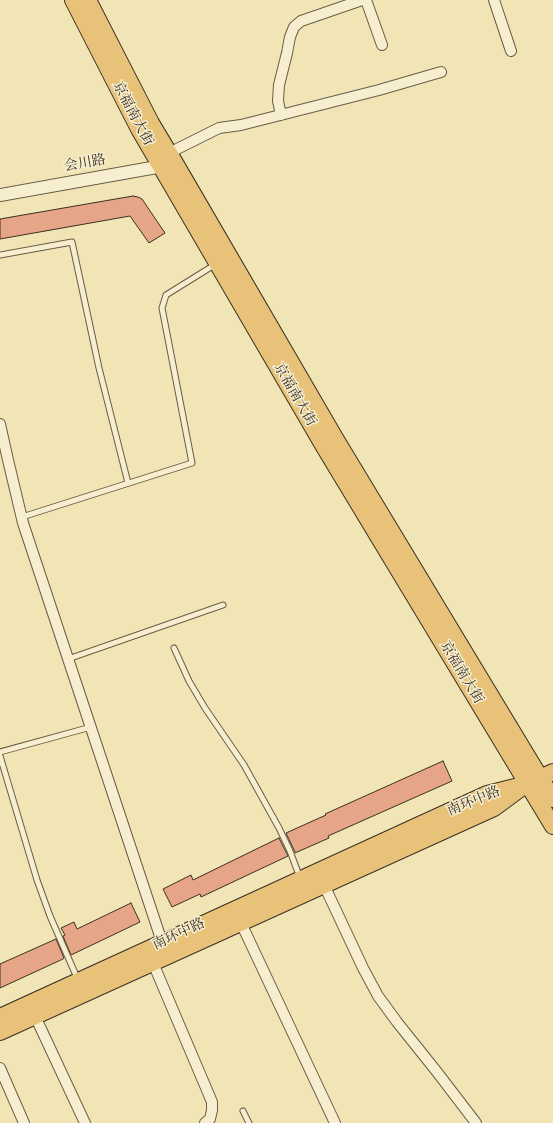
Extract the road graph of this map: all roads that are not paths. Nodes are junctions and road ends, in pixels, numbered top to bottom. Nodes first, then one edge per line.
1 (72, 0) edge
2 (88, 0) edge
3 (362, 0) edge
4 (366, 0) edge
5 (494, 0) edge
6 (382, 45) dead end
7 (511, 51) dead end
8 (441, 72) dead end
9 (281, 115) junction
10 (168, 161) junction
11 (0, 194) edge
12 (0, 255) edge
13 (218, 263) junction
14 (0, 424) edge
15 (128, 483) junction
16 (22, 517) junction
17 (223, 605) dead end
18 (174, 648) dead end
19 (68, 659) junction
20 (91, 727) junction
21 (0, 752) edge
22 (0, 756) edge
23 (540, 778) edge
24 (553, 799) edge
25 (553, 826) edge
26 (300, 879) junction
27 (324, 885) junction
28 (241, 923) junction
29 (162, 942) junction
30 (153, 963) junction
31 (78, 981) junction
32 (35, 1016) junction
33 (0, 1017) edge
34 (0, 1032) edge
35 (0, 1068) edge
36 (243, 1110) dead end
37 (24, 1123) edge
38 (85, 1123) edge
39 (205, 1123) edge
40 (249, 1123) edge
41 (335, 1123) edge
42 (476, 1123) edge

1 - 10 highway, 京福南大街
2 - 10 highway, 京福南大街
3 - 9 street
4 - 6 street
5 - 7 street
8 - 9 street
9 - 10 street
10 - 11 street, 会川路
10 - 13 highway, 京福南大街
10 - 23 highway, 京福南大街
12 - 15 lane
13 - 15 lane
13 - 23 highway, 京福南大街
14 - 16 street
15 - 16 lane
16 - 19 street
17 - 19 lane
18 - 26 lane
19 - 20 street
20 - 21 lane
20 - 29 street
22 - 31 lane
23 - 24 highway
23 - 25 highway
23 - 26 highway, 南环中路
23 - 27 highway, 南环中路
26 - 29 highway, 南环中路
27 - 28 highway, 南环中路
27 - 42 street
28 - 30 highway, 南环中路
28 - 41 street
29 - 31 highway, 南环中路
30 - 32 highway, 南环中路
30 - 39 street
31 - 33 highway, 南环中路
32 - 34 highway, 南环中路
32 - 38 street
35 - 37 street
36 - 40 lane

